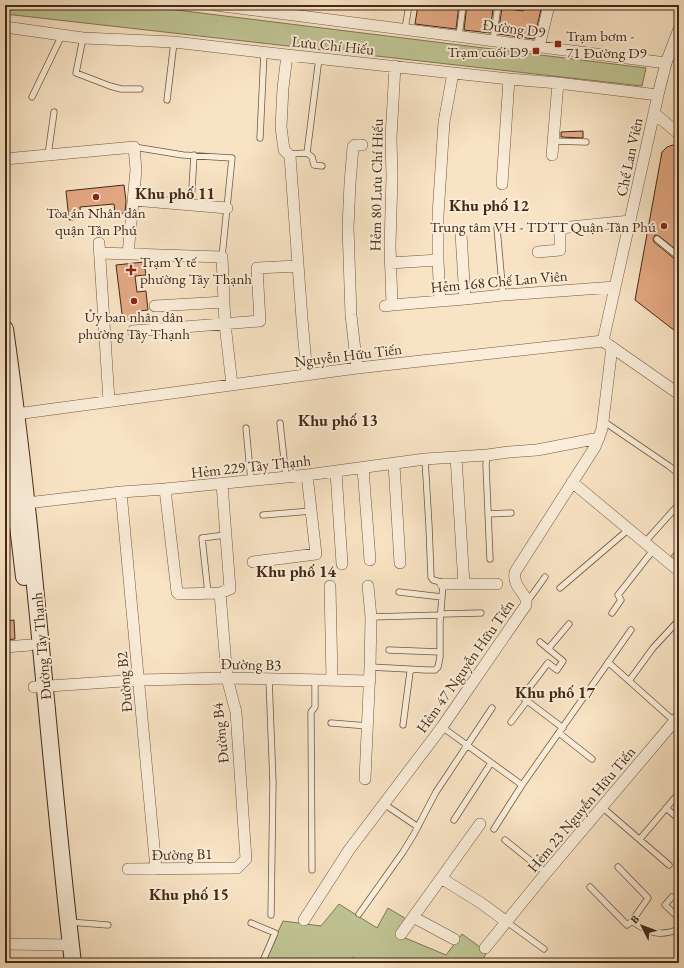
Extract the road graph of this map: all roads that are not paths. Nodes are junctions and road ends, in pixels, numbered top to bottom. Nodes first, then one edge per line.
1 (215, 5) edge
2 (409, 5) edge
3 (463, 5) edge
4 (498, 5) edge
5 (549, 5) edge
6 (285, 9) edge
7 (5, 27) edge
8 (405, 29) junction
9 (679, 29) edge
10 (62, 35) junction
11 (459, 36) junction
12 (83, 38) junction
13 (493, 41) junction
14 (174, 42) junction
15 (540, 47) junction
16 (264, 52) junction
17 (287, 55) junction
18 (319, 58) junction
19 (666, 63) junction
20 (395, 66) junction
21 (453, 73) junction
22 (508, 79) junction
23 (558, 83) junction
24 (140, 89) dead end
25 (658, 95) junction
26 (32, 97) dead end
27 (167, 100) dead end
28 (54, 112) dead end
29 (654, 114) junction
30 (679, 134) edge
31 (260, 138) dead end
32 (553, 141) junction
33 (586, 142) dead end
34 (362, 145) dead end
35 (134, 147) junction
36 (307, 153) junction
37 (288, 154) junction
38 (48, 155) junction
39 (194, 155) junction
40 (552, 155) dead end
41 (5, 159) edge
42 (322, 166) dead end
43 (502, 184) dead end
44 (133, 200) junction
45 (191, 205) junction
46 (227, 208) junction
47 (630, 221) junction
48 (497, 228) dead end
49 (461, 234) dead end
50 (657, 239) dead end
51 (538, 252) dead end
52 (128, 254) junction
53 (222, 257) junction
54 (679, 257) edge
55 (438, 260) junction
56 (390, 263) junction
57 (298, 266) junction
58 (615, 288) junction
59 (503, 295) junction
60 (465, 299) junction
61 (224, 302) junction
62 (440, 302) junction
63 (389, 305) joint
64 (155, 306) dead end
65 (225, 324) junction
66 (5, 329) edge
67 (133, 331) dead end
68 (607, 344) junction
69 (357, 368) junction
70 (307, 375) junction
71 (232, 385) junction
72 (679, 394) edge
73 (109, 401) junction
74 (9, 415) edge
75 (603, 421) junction
76 (280, 423) dead end
77 (246, 428) dead end
78 (599, 438) junction
79 (482, 456) junction
80 (456, 457) junction
81 (425, 460) junction
82 (394, 464) junction
83 (363, 468) junction
84 (336, 472) junction
85 (679, 474) edge
86 (307, 475) junction
87 (286, 478) junction
88 (251, 481) junction
89 (572, 482) junction
90 (222, 484) junction
91 (165, 489) junction
92 (121, 492) junction
93 (16, 504) edge
94 (679, 504) edge
95 (311, 511) junction
96 (511, 513) dead end
97 (488, 514) junction
98 (263, 515) dead end
99 (629, 529) junction
100 (225, 535) junction
101 (650, 546) junction
102 (490, 559) dead end
103 (370, 560) dead end
104 (253, 562) dead end
105 (400, 563) dead end
106 (342, 564) dead end
107 (679, 571) edge
108 (544, 577) dead end
109 (443, 584) junction
110 (464, 584) junction
111 (497, 584) dead end
112 (330, 586) dead end
113 (368, 586) dead end
114 (560, 588) dead end
115 (399, 592) dead end
116 (220, 593) junction
117 (208, 594) junction
118 (442, 597) junction
119 (527, 602) junction
120 (481, 613) dead end
121 (612, 613) dead end
122 (441, 614) junction
123 (371, 617) junction
124 (679, 620) edge
125 (569, 624) dead end
126 (631, 630) dead end
127 (540, 642) dead end
128 (30, 645) junction
129 (5, 647) edge
130 (548, 649) junction
131 (388, 650) dead end
132 (440, 652) junction
133 (608, 662) junction
134 (370, 667) junction
135 (412, 670) junction
136 (227, 678) junction
137 (269, 679) junction
138 (315, 679) junction
139 (139, 680) junction
140 (332, 680) junction
141 (629, 680) junction
142 (370, 681) junction
143 (40, 687) junction
144 (527, 701) junction
145 (492, 708) dead end
146 (676, 719) edge
147 (511, 722) dead end
148 (331, 723) dead end
149 (403, 724) dead end
150 (368, 726) junction
151 (442, 727) junction
152 (561, 730) junction
153 (467, 745) junction
154 (592, 759) dead end
155 (492, 763) junction
156 (365, 779) dead end
157 (522, 786) junction
158 (679, 793) edge
159 (384, 804) junction
160 (602, 807) junction
161 (666, 808) junction
162 (679, 819) edge
163 (454, 820) dead end
164 (480, 824) dead end
165 (418, 827) junction
166 (494, 829) dead end
167 (505, 840) dead end
168 (640, 840) junction
169 (670, 865) dead end
170 (618, 867) dead end
171 (237, 868) joint
172 (128, 869) dead end
173 (156, 869) junction
174 (312, 870) dead end
175 (546, 873) junction
176 (441, 878) junction
177 (590, 887) dead end
178 (672, 897) dead end
179 (359, 914) dead end
180 (271, 915) dead end
181 (413, 917) junction
182 (679, 918) edge
183 (304, 920) dead end
184 (632, 921) junction
185 (69, 922) junction
186 (507, 922) junction
187 (251, 923) dead end
188 (108, 925) dead end
189 (679, 929) edge
190 (401, 934) dead end
191 (454, 939) dead end
192 (5, 944) edge
193 (66, 945) junction
194 (485, 948) dead end
195 (544, 949) dead end
196 (62, 963) edge
197 (73, 963) edge
198 (262, 963) edge

1 - 6 street, Đường D9
2 - 8 lane
3 - 11 lane
4 - 13 lane
5 - 15 street
6 - 8 street, Đường D9
7 - 10 street, Lưu Chí Hiếu
8 - 11 street, Đường D9
9 - 19 street, Chế Lan Viên
10 - 12 street, Lưu Chí Hiếu
10 - 26 lane
11 - 13 street, Đường D9
12 - 14 street, Lưu Chí Hiếu
12 - 24 lane
13 - 15 street, Đường D9
14 - 16 street, Lưu Chí Hiếu
14 - 27 lane
15 - 19 street, Đường D9
16 - 17 street, Lưu Chí Hiếu
16 - 31 lane
17 - 18 street, Lưu Chí Hiếu
17 - 37 street
18 - 20 street, Lưu Chí Hiếu
18 - 36 lane
19 - 25 street, Chế Lan Viên
20 - 21 street, Lưu Chí Hiếu
20 - 56 street, Hẻm 80 Lưu Chí Hiếu
21 - 22 street, Lưu Chí Hiếu
21 - 55 street
22 - 23 street, Lưu Chí Hiếu
22 - 43 street
23 - 25 street, Lưu Chí Hiếu
23 - 32 street
25 - 29 street, Chế Lan Viên
28 - 38 lane
29 - 30 street
29 - 47 street, Chế Lan Viên
32 - 33 lane
32 - 40 street
34 - 69 street
35 - 38 street
35 - 39 lane
35 - 44 street
36 - 37 lane
36 - 42 lane
37 - 57 street
38 - 41 street
39 - 45 lane
39 - 46 lane
44 - 45 street
44 - 52 street
45 - 46 street
46 - 53 lane
47 - 51 street
47 - 58 street, Chế Lan Viên
48 - 59 lane
49 - 60 street
50 - 54 lane
52 - 53 street
52 - 73 street
53 - 61 street
55 - 56 street
55 - 62 street
56 - 63 street, Hẻm 80 Lưu Chí Hiếu
57 - 65 street
57 - 70 street
58 - 59 street, Hẻm 168 Chế Lan Viên
58 - 68 street, Chế Lan Viên
59 - 60 street, Hẻm 168 Chế Lan Viên
60 - 62 street, Hẻm 168 Chế Lan Viên
61 - 64 street
61 - 65 street
62 - 63 street, Hẻm 168 Chế Lan Viên
65 - 67 street
65 - 71 street
66 - 74 street, Đường Tây Thạnh
68 - 69 street, Nguyễn Hữu Tiến
68 - 72 street
68 - 75 street, Hẻm 47 Nguyễn Hữu Tiến
69 - 70 street, Nguyễn Hữu Tiến
70 - 71 street, Nguyễn Hữu Tiến
71 - 73 street, Nguyễn Hữu Tiến
73 - 74 street, Nguyễn Hữu Tiến
74 - 93 street, Đường Tây Thạnh
75 - 78 street, Hẻm 47 Nguyễn Hữu Tiến
75 - 85 lane
76 - 87 lane
77 - 88 lane
78 - 79 street, Hẻm 229 Tây Thạnh
78 - 89 street, Hẻm 47 Nguyễn Hữu Tiến
79 - 80 street, Hẻm 229 Tây Thạnh
79 - 97 lane
80 - 81 street, Hẻm 229 Tây Thạnh
80 - 110 street
81 - 82 street, Hẻm 229 Tây Thạnh
81 - 109 lane
82 - 83 street, Hẻm 229 Tây Thạnh
82 - 105 street
83 - 84 street, Hẻm 229 Tây Thạnh
83 - 103 street
84 - 86 street, Hẻm 229 Tây Thạnh
84 - 106 street
86 - 87 street, Hẻm 229 Tây Thạnh
86 - 95 street
87 - 88 street, Hẻm 229 Tây Thạnh
88 - 90 street, Hẻm 229 Tây Thạnh
89 - 99 street
89 - 119 street, Hẻm 47 Nguyễn Hữu Tiến
90 - 91 street, Hẻm 229 Tây Thạnh
90 - 100 street
91 - 92 street, Hẻm 229 Tây Thạnh
91 - 117 street
92 - 93 street, Hẻm 229 Tây Thạnh
92 - 139 street, Đường B2
93 - 128 street, Đường Tây Thạnh
93 - 143 street, Đường Tây Thạnh
94 - 101 lane
95 - 98 lane
95 - 104 street
96 - 97 lane
97 - 102 lane
99 - 101 street
99 - 114 lane
100 - 116 street
100 - 117 lane
101 - 107 street
101 - 121 lane
108 - 119 lane
109 - 110 street
109 - 118 lane
110 - 111 street
112 - 140 street
113 - 123 street
115 - 118 lane
116 - 117 street
116 - 136 street, Đường B4
118 - 122 lane
119 - 151 street, Hẻm 47 Nguyễn Hữu Tiến
120 - 122 lane
122 - 123 lane
122 - 132 lane
123 - 134 street
124 - 141 lane
125 - 130 lane
126 - 133 lane
127 - 130 lane
128 - 129 street
128 - 143 street, Đường Tây Thạnh
130 - 144 lane
131 - 132 lane
132 - 135 lane
133 - 141 lane
133 - 152 lane
134 - 135 lane
134 - 142 street
135 - 149 lane
136 - 137 street, Đường B3
136 - 139 street, Đường B3
136 - 171 street, Đường B4
137 - 138 street, Đường B3
137 - 180 lane
138 - 140 street, Đường B3
138 - 174 lane
139 - 143 street, Đường B3
139 - 173 street, Đường B2
140 - 142 street, Đường B3
141 - 146 lane
142 - 150 street
143 - 185 street, Đường Tây Thạnh
143 - 193 street, Đường Tây Thạnh
144 - 147 lane
144 - 152 lane
145 - 153 lane
146 - 160 street, Hẻm 23 Nguyễn Hữu Tiến
148 - 150 lane
150 - 156 street
151 - 153 lane
151 - 159 street, Hẻm 47 Nguyễn Hữu Tiến
152 - 154 lane
152 - 157 lane
153 - 155 lane
153 - 165 lane
155 - 157 lane
155 - 163 lane
157 - 166 lane
158 - 161 lane
159 - 165 lane
159 - 183 street, Hẻm 47 Nguyễn Hữu Tiến
160 - 168 lane
160 - 175 street, Hẻm 23 Nguyễn Hữu Tiến
161 - 162 lane
161 - 168 lane
164 - 176 street
165 - 179 lane
167 - 175 lane
168 - 169 lane
170 - 184 lane
171 - 173 street, Đường B1
172 - 173 street, Đường B1
175 - 186 street, Hẻm 23 Nguyễn Hữu Tiến
176 - 181 street
176 - 186 street
177 - 184 lane
178 - 182 lane
181 - 190 street
181 - 191 street
184 - 189 lane
185 - 188 lane
185 - 193 street, Đường Tây Thạnh
186 - 194 street, Hẻm 23 Nguyễn Hữu Tiến
186 - 195 lane
187 - 198 lane
192 - 193 street
193 - 196 street, Đường Tây Thạnh
193 - 197 street, Đường Tây Thạnh

